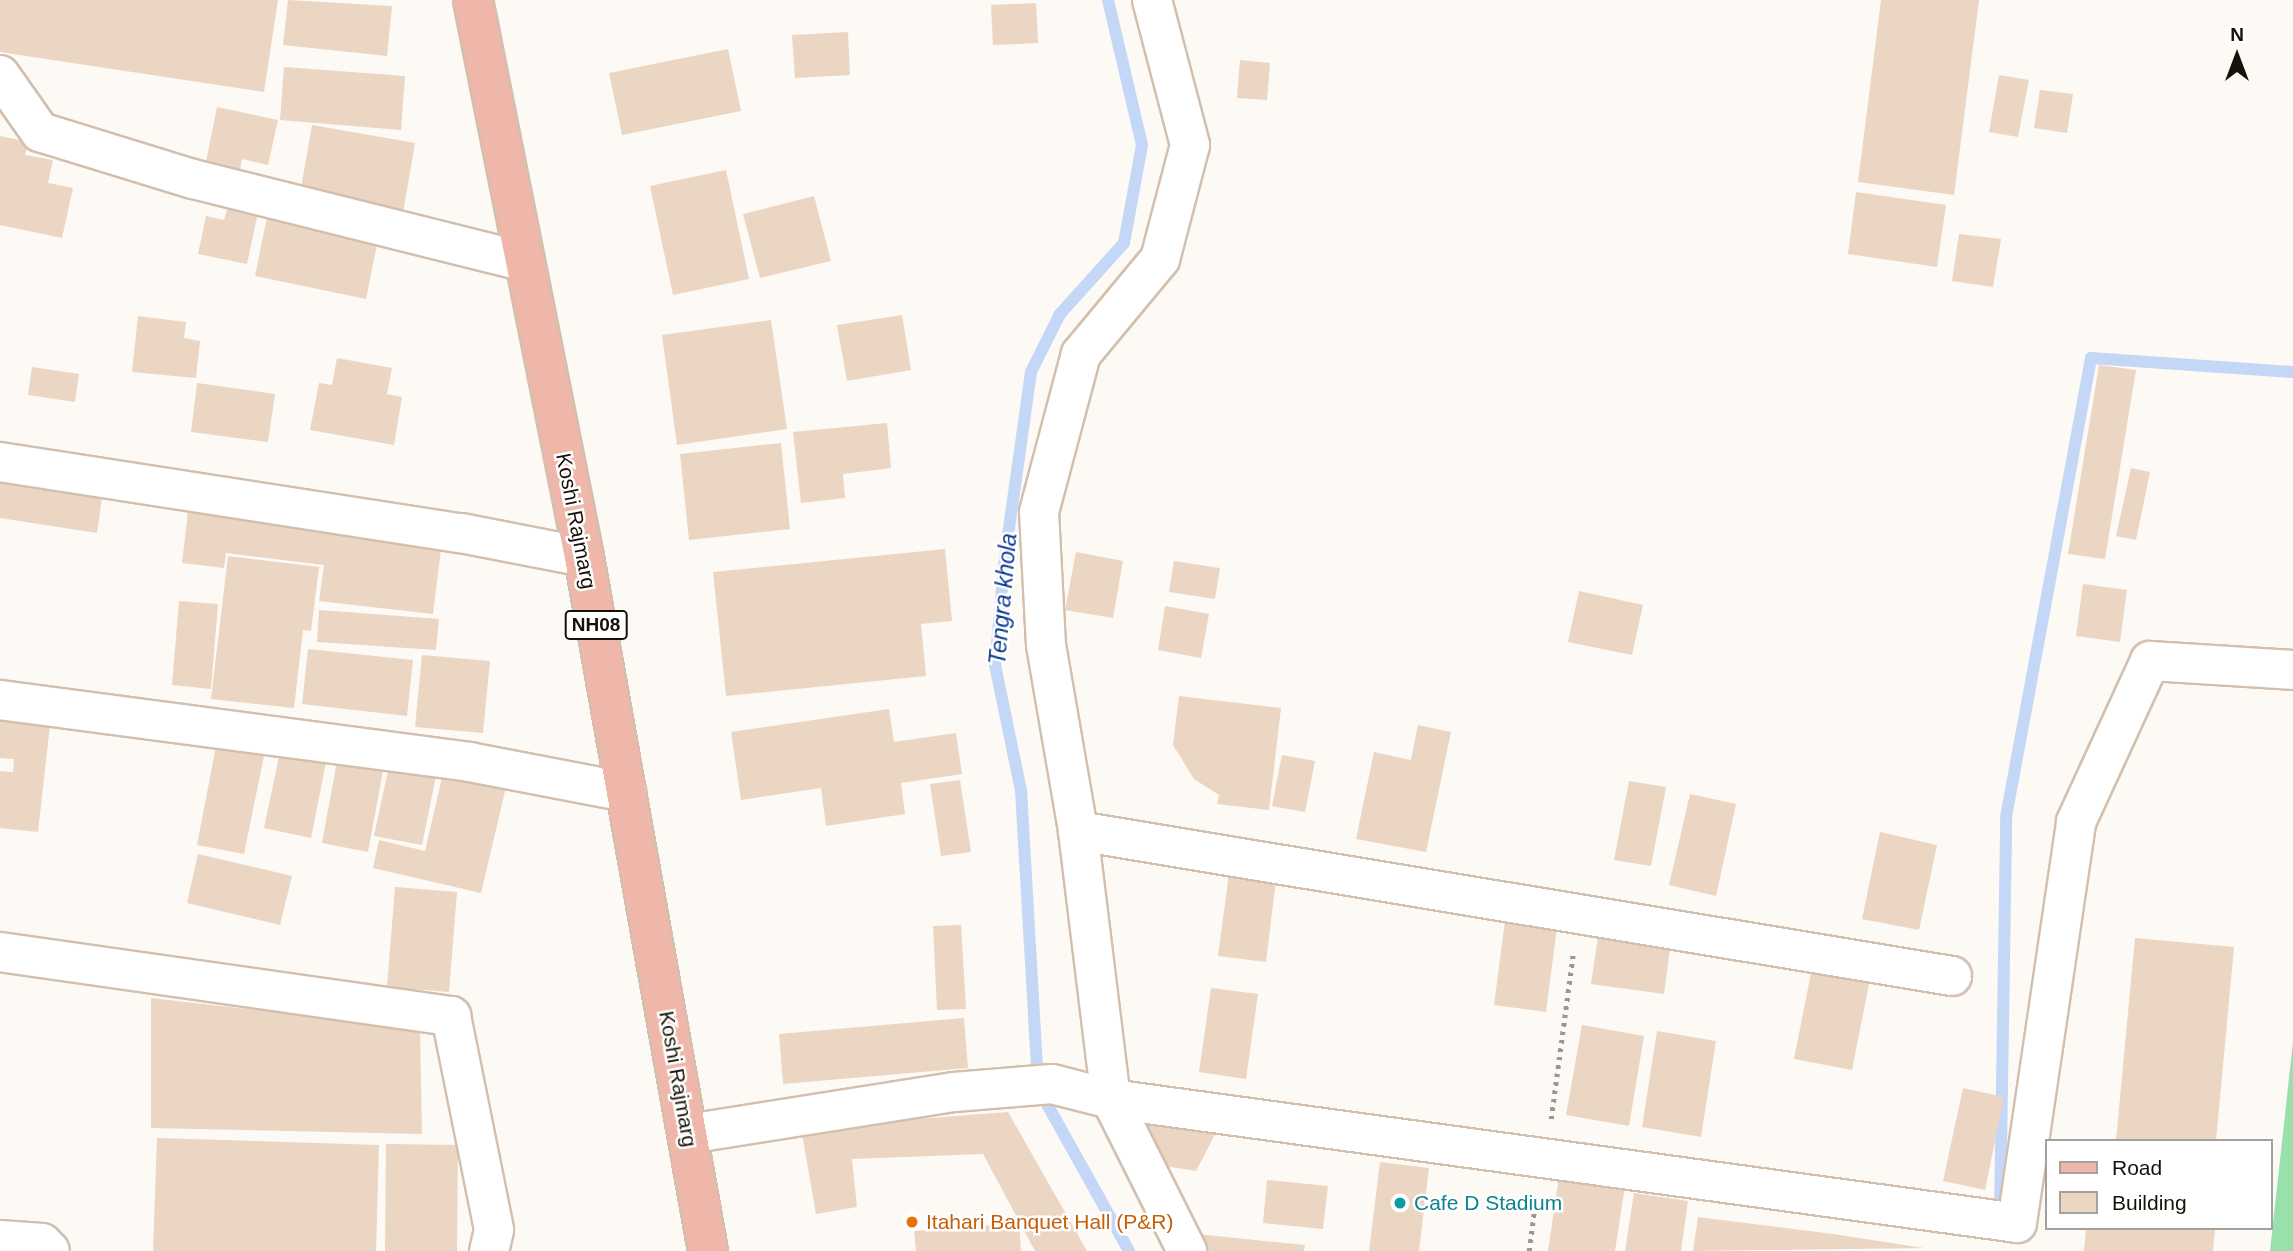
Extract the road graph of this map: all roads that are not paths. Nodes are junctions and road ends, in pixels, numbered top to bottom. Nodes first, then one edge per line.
1 (473, 0) edge
2 (1152, 0) edge
3 (0, 75) edge
4 (523, 261) junction
5 (0, 462) edge
6 (584, 557) junction
7 (2293, 670) edge
8 (0, 700) edge
9 (626, 792) junction
10 (1079, 831) junction
11 (0, 952) edge
12 (1952, 976) dead end
13 (1111, 1099) junction
14 (688, 1134) junction
15 (0, 1240) edge
16 (50, 1251) edge
17 (489, 1251) edge
18 (708, 1251) edge
19 (1188, 1251) edge

1 - 4 main road, Koshi Rajmarg / NH08
2 - 10 street
3 - 4 street
4 - 6 main road, Koshi Rajmarg / NH08
5 - 6 street
6 - 9 main road, Koshi Rajmarg / NH08
7 - 13 street
8 - 9 street
9 - 14 main road, Koshi Rajmarg / NH08
10 - 12 street
10 - 13 street
11 - 17 street
13 - 14 street
13 - 19 street
14 - 18 main road, Koshi Rajmarg / NH08
15 - 16 street

